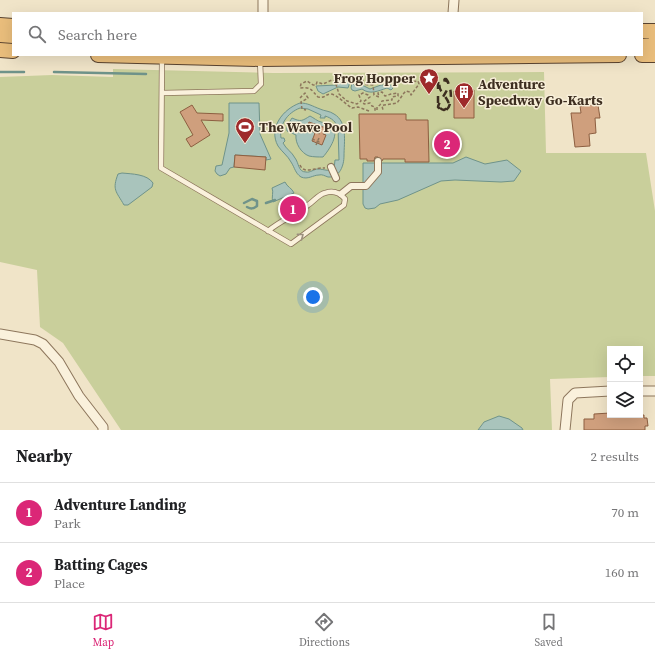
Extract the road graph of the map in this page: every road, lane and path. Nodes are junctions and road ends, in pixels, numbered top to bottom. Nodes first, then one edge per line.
1 (263, 0) edge
2 (454, 0) edge
3 (263, 12) edge
4 (453, 12) edge
5 (0, 25) edge
6 (12, 26) edge
7 (643, 31) edge
8 (655, 31) edge
9 (0, 35) edge
10 (12, 36) edge
11 (655, 42) edge
12 (643, 46) edge
13 (0, 50) edge
14 (12, 51) edge
15 (643, 55) edge
16 (655, 55) edge
17 (130, 56) edge
18 (408, 56) edge
19 (162, 57) junction
20 (261, 57) edge
21 (162, 93) junction
22 (300, 98) dead end
23 (306, 110) dead end
24 (383, 110) dead end
25 (369, 111) dead end
26 (312, 124) junction
27 (307, 127) dead end
28 (325, 130) dead end
29 (320, 134) dead end
30 (312, 139) dead end
31 (317, 142) dead end
32 (378, 161) dead end
33 (300, 165) dead end
34 (330, 168) joint
35 (336, 178) dead end
36 (341, 194) junction
37 (268, 231) junction
38 (0, 334) edge
39 (607, 391) edge
40 (643, 391) edge
41 (655, 391) edge
42 (103, 430) edge
43 (565, 430) edge

1 - 3 street
2 - 4 street
5 - 6 highway
7 - 8 highway
9 - 10 highway
11 - 12 highway
13 - 14 highway
15 - 16 highway
17 - 19 highway
18 - 20 highway
19 - 20 highway
19 - 21 lane
20 - 21 lane
21 - 37 lane
22 - 23 path
24 - 25 path
26 - 27 path
26 - 28 path
26 - 29 path
30 - 31 path
32 - 36 street
33 - 34 path
34 - 35 street
36 - 37 lane
37 -> 36 lane
38 - 42 street
39 - 43 street
40 - 41 street

